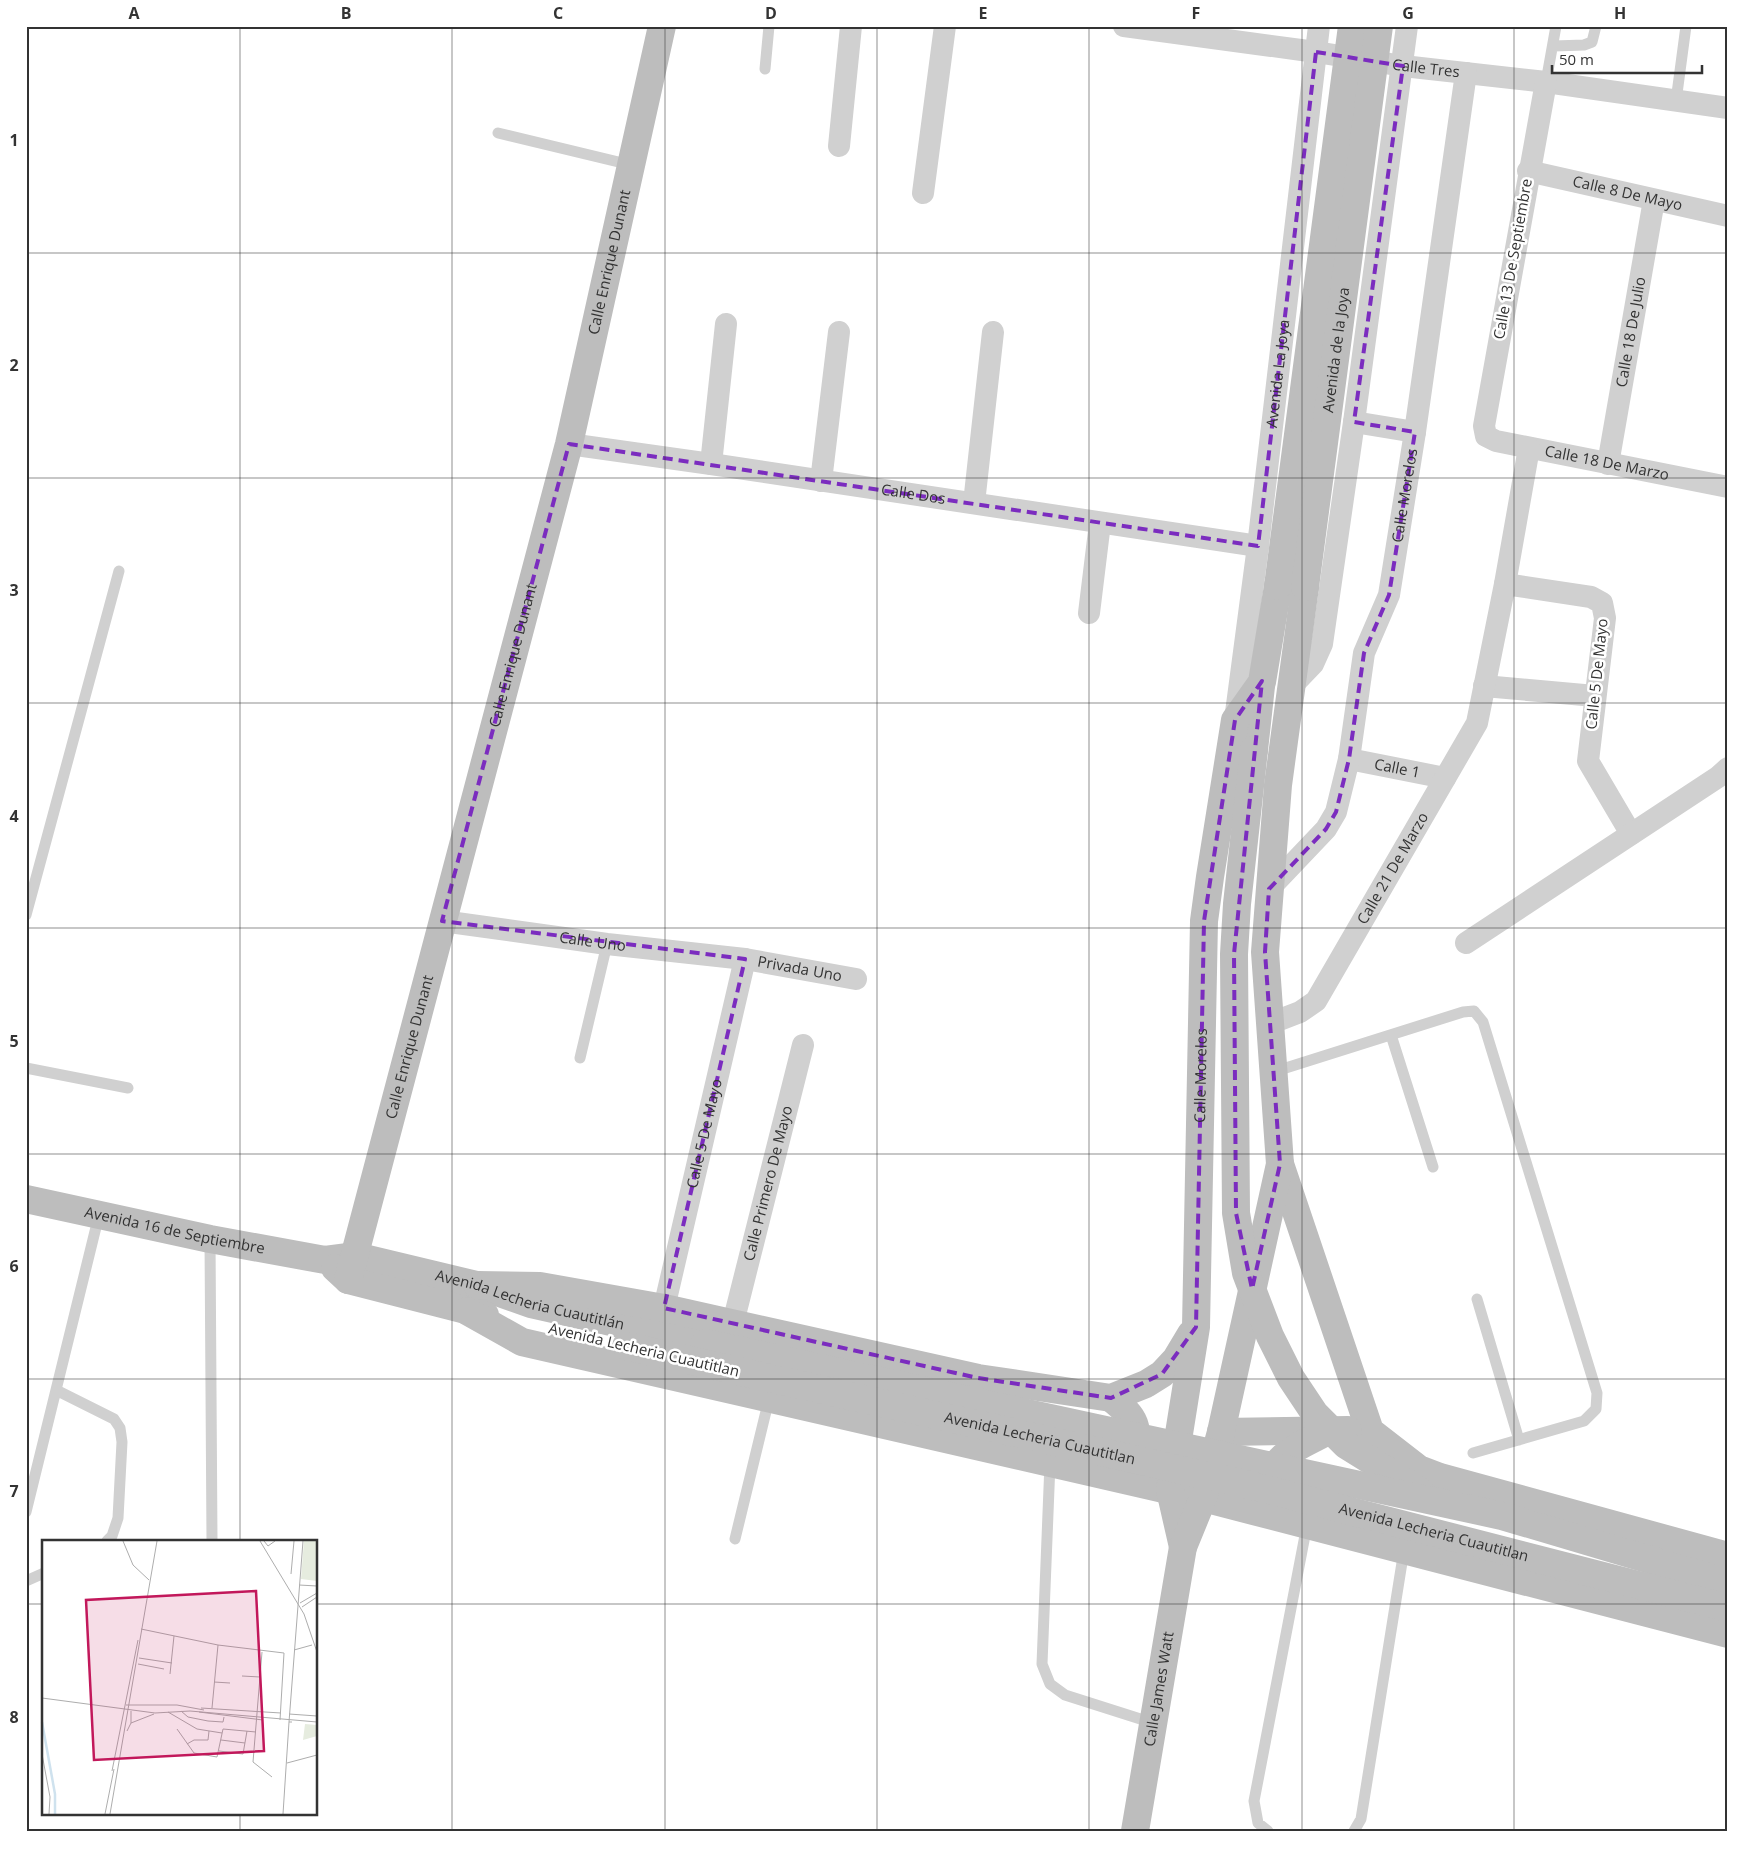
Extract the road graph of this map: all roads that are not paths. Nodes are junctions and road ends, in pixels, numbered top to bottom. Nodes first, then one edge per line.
1 (662, 26) edge
2 (770, 26) edge
3 (851, 26) edge
4 (945, 26) edge
5 (1124, 26) edge
6 (1319, 26) edge
7 (1352, 26) edge
8 (1379, 26) edge
9 (1407, 26) edge
10 (1556, 26) edge
11 (1596, 26) edge
12 (1686, 26) edge
13 (1554, 46) junction
14 (1316, 52) junction
15 (1403, 66) junction
16 (765, 70) dead end
17 (1466, 73) junction
18 (1546, 82) junction
19 (1676, 101) junction
20 (1728, 108) edge
21 (498, 133) dead end
22 (838, 146) dead end
23 (631, 165) junction
24 (1528, 171) junction
25 (923, 193) dead end
26 (1654, 200) junction
27 (1728, 216) edge
28 (726, 324) dead end
29 (839, 332) dead end
30 (993, 332) dead end
31 (1354, 422) junction
32 (1415, 432) junction
33 (1486, 436) joint
34 (569, 444) junction
35 (1529, 448) junction
36 (711, 464) junction
37 (1608, 464) junction
38 (821, 480) junction
39 (1728, 487) edge
40 (974, 503) junction
41 (1100, 523) junction
42 (1258, 546) junction
43 (119, 571) dead end
44 (1504, 584) junction
45 (1089, 613) dead end
46 (1262, 676) junction
47 (1293, 680) junction
48 (1484, 686) junction
49 (1595, 696) junction
50 (1235, 720) junction
51 (1349, 759) junction
52 (1728, 768) edge
53 (1445, 778) junction
54 (1631, 834) junction
55 (1269, 889) junction
56 (26, 915) edge
57 (442, 921) junction
58 (1466, 943) dead end
59 (607, 944) junction
60 (745, 959) junction
61 (856, 979) dead end
62 (1269, 1024) junction
63 (1391, 1035) junction
64 (803, 1045) dead end
65 (580, 1058) dead end
66 (26, 1068) edge
67 (1272, 1072) junction
68 (128, 1088) dead end
69 (1280, 1164) junction
70 (1433, 1167) dead end
71 (26, 1199) edge
72 (99, 1215) junction
73 (210, 1239) junction
74 (352, 1268) junction
75 (477, 1285) junction
76 (1477, 1300) dead end
77 (664, 1308) junction
78 (467, 1311) junction
79 (734, 1323) junction
80 (1196, 1327) junction
81 (706, 1343) joint
82 (56, 1390) junction
83 (1111, 1398) junction
84 (769, 1399) junction
85 (1330, 1430) junction
86 (1370, 1431) junction
87 (1220, 1432) junction
88 (1519, 1440) junction
89 (1473, 1453) dead end
90 (1050, 1463) junction
91 (1120, 1479) junction
92 (1170, 1490) junction
93 (1203, 1498) junction
94 (26, 1512) edge
95 (1276, 1516) junction
96 (1308, 1524) junction
97 (735, 1539) dead end
98 (108, 1540) edge
99 (212, 1540) edge
100 (1182, 1547) junction
101 (1404, 1550) junction
102 (1728, 1556) edge
103 (1551, 1563) junction
104 (42, 1574) edge
105 (26, 1582) edge
106 (1728, 1583) edge
107 (1728, 1608) edge
108 (1728, 1634) edge
109 (1153, 1723) junction
110 (1135, 1831) edge
111 (1268, 1831) edge
112 (1354, 1831) edge

1 - 23 main road, Calle Enrique Dunant
2 - 16 lane
3 - 22 street
4 - 25 street
5 - 14 street, Calle Tres
6 - 14 street, Avenida La Joya
7 - 46 main road, Avenida de la Joya, bridge
8 - 47 main road, Avenida de la Joya, bridge
9 - 15 street
10 - 13 lane
11 - 13 lane
12 - 19 lane
13 - 18 lane
14 - 15 street, Calle Tres
14 - 42 street, Avenida La Joya
15 - 17 street, Calle Tres
15 - 31 street
17 - 18 street, Calle Tres
17 - 32 street, Calle Morelos
18 - 19 street, Calle Tres
18 - 24 street, Calle 13 De Septiembre
19 - 20 street, Calle Tres
21 - 23 lane
23 - 34 main road, Calle Enrique Dunant
24 - 26 street, Calle 8 De Mayo
24 - 33 street, Calle 13 De Septiembre
26 - 27 street, Calle 8 De Mayo
26 - 37 street, Calle 18 De Julio
28 - 36 street
29 - 38 street
30 - 40 street
31 - 32 street
31 - 47 street
32 - 51 street, Calle Morelos
33 - 35 street, Calle 18 De Marzo
34 - 36 street, Calle Dos
34 - 57 main road, Calle Enrique Dunant
35 - 37 street, Calle 18 De Marzo
35 - 44 street, Calle 21 De Marzo
36 - 38 street, Calle Dos
37 - 39 street, Calle 18 De Marzo
38 - 40 street, Calle Dos
40 - 41 street, Calle Dos
41 - 42 street, Calle Dos
41 - 45 street
42 - 50 street, Avenida La Joya
43 - 56 lane
44 - 48 street, Calle 21 De Marzo
44 - 49 street, Calle 5 De Mayo
46 - 50 main road, Calle Morelos
46 - 103 main road, Avenida de la Joya, bridge
47 - 55 main road
48 - 49 street
48 - 53 street, Calle 21 De Marzo
49 - 54 street, Calle 5 De Mayo
50 - 80 main road, Calle Morelos
51 - 53 street, Calle 1
51 - 55 street, Calle Morelos
52 - 54 street
53 - 62 street, Calle 21 De Marzo
54 - 58 street
55 - 62 main road
57 - 59 street, Calle Uno
57 - 74 main road, Calle Enrique Dunant
59 - 60 street, Calle Uno
59 - 65 lane
60 - 61 street, Privada Uno
60 - 77 street, Calle 5 De Mayo
62 - 67 main road
63 - 67 lane
63 - 70 lane
63 - 88 lane
64 - 79 street, Calle Primero De Mayo
66 - 68 lane
67 - 69 main road
69 - 86 main road
69 - 87 main road
71 - 72 main road, Avenida 16 de Septiembre
72 - 73 main road, Avenida 16 de Septiembre
72 - 82 lane
73 - 74 main road, Avenida 16 de Septiembre
73 - 99 lane
74 - 75 main road, Avenida Lecheria Cuautitlán
74 - 78 main road, Avenida Lecheria Cuautitlan
75 - 77 main road
75 - 81 main road, Avenida Lecheria Cuautitlán
76 - 88 lane
77 - 79 main road
78 - 84 main road
78 - 103 main road, Avenida Lecheria Cuautitlan, bridge
79 - 83 main road
80 - 83 main road
80 - 92 main road, Calle Morelos
81 - 106 main road, Avenida Lecheria Cuautitlan, bridge
82 - 94 lane
82 - 98 lane
83 - 91 main road
84 - 90 main road
84 - 97 lane
85 - 86 main road
85 - 87 main road
85 - 95 main road
86 - 102 main road
87 - 93 main road
88 - 89 lane
90 - 91 main road
90 - 109 lane
91 - 92 main road
92 - 93 main road
92 - 100 main road, Calle James Watt
93 - 95 main road
93 - 100 main road, Calle James Watt
95 - 96 main road
96 - 101 main road
96 - 111 lane
100 - 109 main road, Calle James Watt
101 - 108 main road
101 - 112 lane
103 - 107 main road, Avenida Lecheria Cuautitlan, bridge
104 - 105 lane
109 - 110 main road, Calle James Watt

